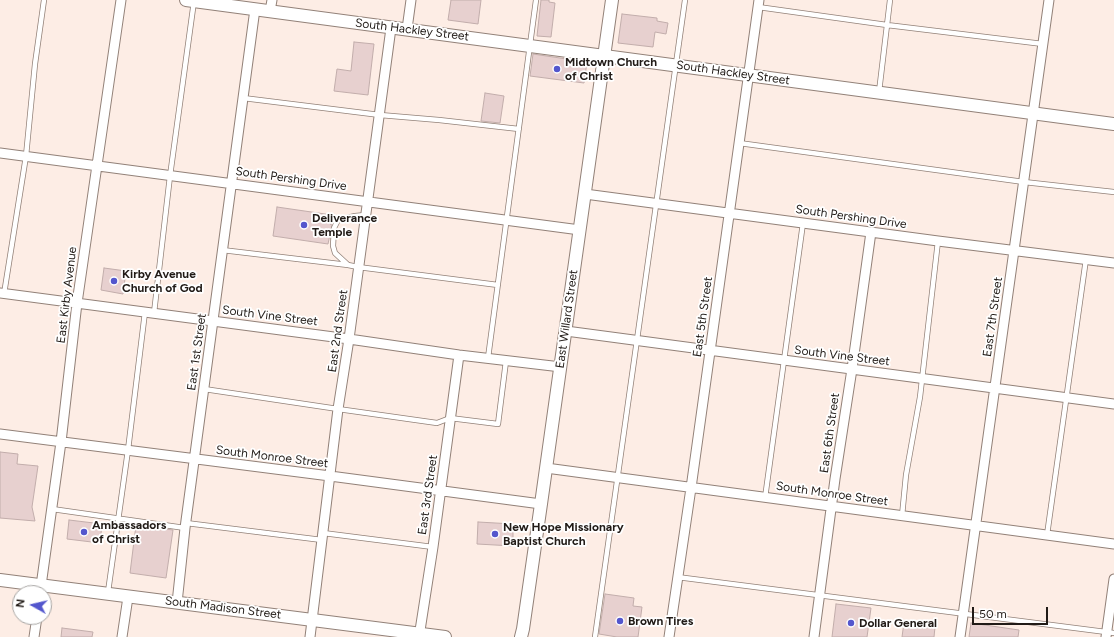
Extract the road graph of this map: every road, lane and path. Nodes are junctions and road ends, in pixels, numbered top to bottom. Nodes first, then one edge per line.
1 (44, 0) edge
2 (121, 0) edge
3 (411, 0) edge
4 (536, 0) edge
5 (612, 0) edge
6 (684, 0) edge
7 (890, 0) edge
8 (1049, 0) edge
9 (190, 1) edge
10 (759, 4) edge
11 (271, 6) edge
12 (255, 9) junction
13 (887, 25) junction
14 (391, 28) junction
15 (407, 29) junction
16 (1043, 44) junction
17 (530, 46) junction
18 (604, 55) junction
19 (675, 65) junction
20 (748, 75) junction
21 (879, 92) junction
22 (243, 98) junction
23 (1033, 113) junction
24 (380, 115) junction
25 (1114, 124) edge
26 (519, 129) junction
27 (739, 144) junction
28 (0, 153) edge
29 (26, 156) junction
30 (97, 166) junction
31 (170, 176) junction
32 (1024, 182) junction
33 (231, 184) junction
34 (1114, 192) edge
35 (585, 194) junction
36 (367, 202) junction
37 (656, 203) junction
38 (729, 213) junction
39 (365, 215) junction
40 (507, 220) junction
41 (803, 223) junction
42 (580, 230) junction
43 (871, 232) junction
44 (938, 241) junction
45 (222, 250) junction
46 (1014, 251) junction
47 (1086, 260) junction
48 (1114, 263) edge
49 (348, 265) junction
50 (358, 268) junction
51 (498, 285) junction
52 (2, 294) edge
53 (77, 303) junction
54 (145, 312) junction
55 (154, 313) junction
56 (213, 321) junction
57 (566, 331) junction
58 (349, 339) junction
59 (637, 341) junction
60 (710, 351) junction
61 (459, 355) junction
62 (488, 358) junction
63 (784, 360) junction
64 (506, 361) junction
65 (561, 367) junction
66 (852, 369) junction
67 (922, 378) junction
68 (995, 388) junction
69 (204, 389) junction
70 (1066, 398) junction
71 (1114, 404) edge
72 (338, 410) junction
73 (450, 418) junction
74 (0, 434) edge
75 (61, 442) junction
76 (128, 450) junction
77 (194, 459) junction
78 (546, 468) junction
79 (330, 476) junction
80 (618, 477) junction
81 (691, 488) junction
82 (440, 491) junction
83 (765, 498) junction
84 (541, 504) junction
85 (832, 507) junction
86 (52, 509) junction
87 (902, 516) junction
88 (118, 519) junction
89 (186, 525) junction
90 (976, 526) junction
91 (1047, 535) junction
92 (322, 536) junction
93 (1114, 544) edge
94 (433, 547) junction
95 (677, 577) junction
96 (0, 580) edge
97 (1114, 580) edge
98 (23, 585) edge
99 (42, 585) edge
100 (52, 590) edge
101 (107, 594) junction
102 (821, 595) junction
103 (128, 597) junction
104 (176, 602) junction
105 (964, 614) junction
106 (312, 620) junction
107 (36, 625) edge
108 (1109, 634) edge
109 (419, 635) edge
110 (34, 637) edge
111 (122, 637) edge
112 (310, 637) edge
113 (445, 637) edge
114 (521, 637) edge
115 (595, 637) edge
116 (669, 637) edge
117 (814, 637) edge
118 (960, 637) edge

1 - 29 lane
2 - 30 street, East Kirby Avenue
3 - 15 street
4 - 17 lane
5 - 18 street, East Willard Street
6 - 19 lane
7 - 13 lane
8 - 16 street, East 7th Street
9 - 12 street, South Hackley Street
9 - 31 lane
10 - 13 lane
10 - 20 street, East 5th Street
11 - 12 street, South Hackley Street
11 - 14 street, South Hackley Street
12 - 22 street, East 1st Street
13 - 16 lane
13 - 21 lane
14 - 15 street, South Hackley Street
14 - 24 street, East 2nd Street
15 - 17 street, South Hackley Street
16 - 23 street, East 7th Street
17 - 18 street, South Hackley Street
17 - 26 lane
18 - 19 street, South Hackley Street
18 - 35 street, East Willard Street
19 - 20 street, South Hackley Street
19 - 37 lane
20 - 21 street, South Hackley Street
20 - 27 street, East 5th Street
21 - 23 street, South Hackley Street
22 - 24 lane
22 - 33 street, East 1st Street
23 - 25 street, South Hackley Street
23 - 32 street, East 7th Street
24 - 26 lane
24 - 36 street, East 2nd Street
26 - 40 lane
27 - 32 lane
27 - 38 street, East 5th Street
28 - 29 street, South Pershing Drive
29 - 30 street, South Pershing Drive
29 - 52 lane
30 - 31 street, South Pershing Drive
30 - 53 street, East Kirby Avenue
31 - 33 street, South Pershing Drive
31 - 55 lane
32 - 34 lane
32 - 46 street, East 7th Street
33 - 36 street, South Pershing Drive
33 - 45 street, East 1st Street
35 - 37 street, South Pershing Drive
35 - 42 street, East Willard Street
36 - 39 street, East 2nd Street
36 - 40 street, South Pershing Drive
37 - 38 street, South Pershing Drive
37 - 59 lane
38 - 41 street, South Pershing Drive
38 - 60 street, East 5th Street
39 - 49 lane
39 - 50 street, East 2nd Street
40 - 42 street, South Pershing Drive
40 - 51 lane
41 - 43 street, South Pershing Drive
41 - 63 lane
42 - 57 street, East Willard Street
43 - 44 street, South Pershing Drive
43 - 66 street, East 6th Street
44 - 46 street, South Pershing Drive
44 - 67 lane
45 - 49 lane
45 - 56 street, East 1st Street
46 - 47 street, South Pershing Drive
46 - 68 street, East 7th Street
47 - 48 street, South Pershing Drive
47 - 70 lane
49 - 50 lane
50 - 51 lane
50 - 58 street, East 2nd Street
51 - 62 lane
52 - 53 street, South Vine Street
53 - 54 street, South Vine Street
53 - 75 street, East Kirby Avenue
54 - 55 street, South Vine Street
54 - 76 lane
55 - 56 street, South Vine Street
56 - 58 street, South Vine Street
56 - 69 street, East 1st Street
57 - 59 street, South Vine Street
57 - 65 street, East Willard Street
58 - 61 street, South Vine Street
58 - 72 street, East 2nd Street
59 - 60 street, South Vine Street
59 - 80 lane
60 - 63 street, South Vine Street
60 - 81 street, East 5th Street
61 - 62 street, South Vine Street
61 - 73 street, East 3rd Street
62 - 64 street, South Vine Street
63 - 66 street, South Vine Street
63 - 83 lane
64 - 65 street, South Vine Street
64 - 73 lane
65 - 78 street, East Willard Street
66 - 67 street, South Vine Street
66 - 85 street, East 6th Street
67 - 68 street, South Vine Street
67 - 87 lane
68 - 70 street, South Vine Street
68 - 90 street, East 7th Street
69 - 72 lane
69 - 77 street, East 1st Street
70 - 71 street, South Vine Street
70 - 91 lane
72 - 73 lane
72 - 79 street, East 2nd Street
73 - 82 street, East 3rd Street
74 - 75 street, South Monroe Street
75 - 76 street, South Monroe Street
75 - 86 street, East Kirby Avenue
76 - 77 street, South Monroe Street
76 - 88 lane
77 - 79 street, South Monroe Street
77 - 89 street, East 1st Street
78 - 80 street, South Monroe Street
78 - 84 street, East Willard Street
79 - 82 street, South Monroe Street
79 - 92 street, East 2nd Street
80 - 81 street, South Monroe Street
80 - 115 lane
81 - 83 street, South Monroe Street
81 - 95 street, East 5th Street
82 - 84 street, South Monroe Street
82 - 94 street, East 3rd Street
83 - 85 street, South Monroe Street
84 - 114 street, East Willard Street
85 - 87 street, South Monroe Street
85 - 102 street, East 6th Street
86 - 88 lane
86 - 99 street, East Kirby Avenue
87 - 90 street, South Monroe Street
88 - 89 lane
88 - 101 lane
89 - 92 lane
89 - 104 street, East 1st Street
90 - 91 street, South Monroe Street
90 - 105 street, East 7th Street
91 - 93 street, South Monroe Street
92 - 94 lane
92 - 106 street, East 2nd Street
94 - 109 street, East 3rd Street
95 - 102 lane
95 - 116 street, East 5th Street
96 - 98 street, South Madison Street
97 - 108 street
100 - 101 street, South Madison Street
101 - 103 street, South Madison Street
102 - 105 lane
102 - 117 street, East 6th Street
103 - 104 street, South Madison Street
103 - 111 street
104 - 106 street, South Madison Street
105 - 108 lane
105 - 118 street, East 7th Street
106 - 109 street, South Madison Street
106 - 112 street, East 2nd Street
107 - 110 street
109 - 113 street, South Madison Street

